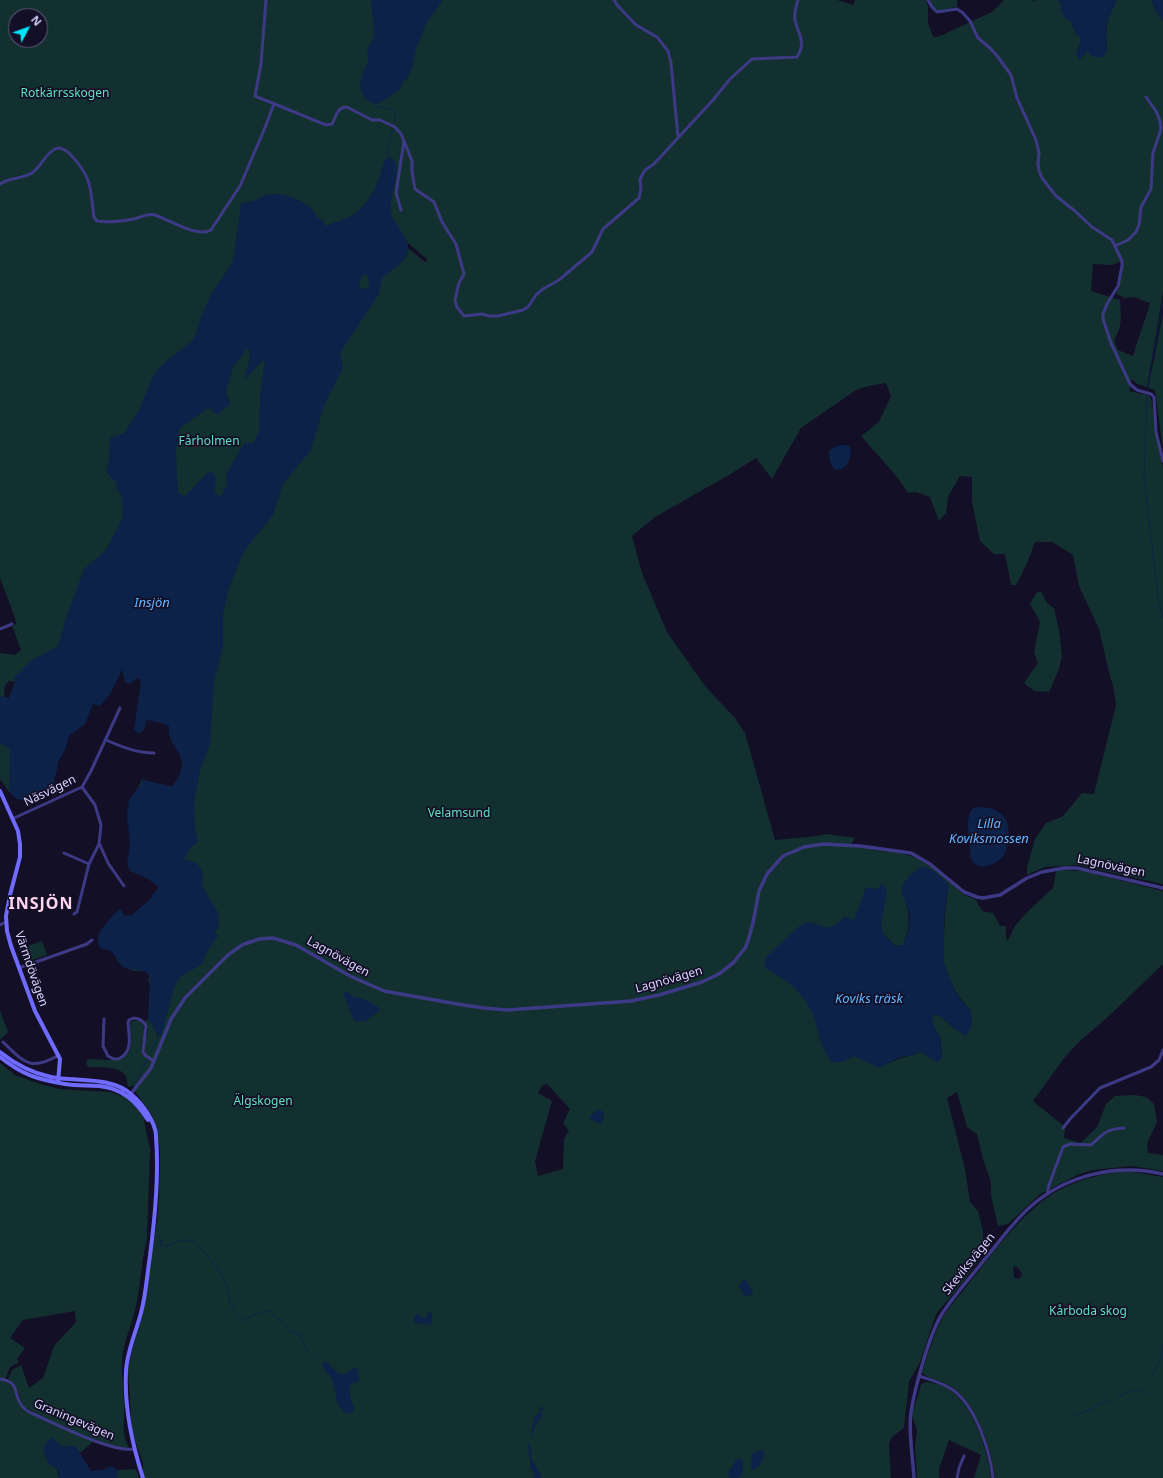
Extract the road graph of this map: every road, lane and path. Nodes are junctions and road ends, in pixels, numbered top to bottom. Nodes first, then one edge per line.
1 (266, 0) edge
2 (614, 0) edge
3 (798, 0) edge
4 (928, 0) edge
5 (1146, 97) dead end
6 (274, 104) junction
7 (678, 137) junction
8 (404, 141) junction
9 (0, 184) edge
10 (401, 210) dead end
11 (1115, 246) junction
12 (1163, 461) edge
13 (12, 624) dead end
14 (0, 629) edge
15 (120, 708) dead end
16 (106, 740) junction
17 (154, 753) dead end
18 (82, 787) junction
19 (0, 790) edge
20 (2, 802) edge
21 (12, 818) junction
22 (100, 844) junction
23 (64, 853) dead end
24 (89, 864) junction
25 (124, 886) dead end
26 (1163, 888) edge
27 (74, 914) dead end
28 (6, 922) junction
29 (0, 925) edge
30 (92, 940) dead end
31 (19, 968) junction
32 (104, 1019) dead end
33 (3, 1042) dead end
34 (1163, 1050) edge
35 (0, 1052) edge
36 (59, 1055) junction
37 (0, 1057) edge
38 (154, 1061) junction
39 (58, 1080) junction
40 (130, 1095) junction
41 (1063, 1128) dead end
42 (1124, 1128) dead end
43 (1163, 1174) edge
44 (1047, 1194) junction
45 (919, 1376) junction
46 (0, 1379) edge
47 (135, 1449) junction
48 (964, 1456) dead end
49 (143, 1478) edge
50 (914, 1478) edge
51 (958, 1478) edge
52 (993, 1478) edge

1 - 6 street
2 - 7 street
3 - 7 street
4 - 11 street
5 - 11 street
6 - 8 street
6 - 9 street
7 - 8 street
8 - 10 street
11 - 12 street
13 - 14 street
15 - 16 street, Näsvägen
16 - 17 street
16 - 18 street, Näsvägen
18 - 21 street, Näsvägen
18 - 22 street
19 - 20 main road, Värmdövägen
20 - 21 main road, Värmdövägen
21 - 28 main road, Värmdövägen
22 - 24 street
22 - 25 street
23 - 24 street
24 - 27 street
26 - 38 street, Lagnövägen
28 - 29 street
28 - 31 main road, Värmdövägen
30 - 31 street
31 - 36 main road, Värmdövägen
32 - 38 street
33 - 36 street
34 - 41 street
35 - 39 main road
36 - 39 main road, Värmdövägen
37 - 39 main road
38 - 40 street, Lagnövägen
39 - 40 main road
40 - 47 main road
42 - 44 street
43 - 44 street, Skeviksvägen
44 - 45 street, Skeviksvägen
45 - 50 street, Skeviksvägen
45 - 52 street
46 - 47 street, Graningevägen
47 - 49 main road
48 - 51 street

